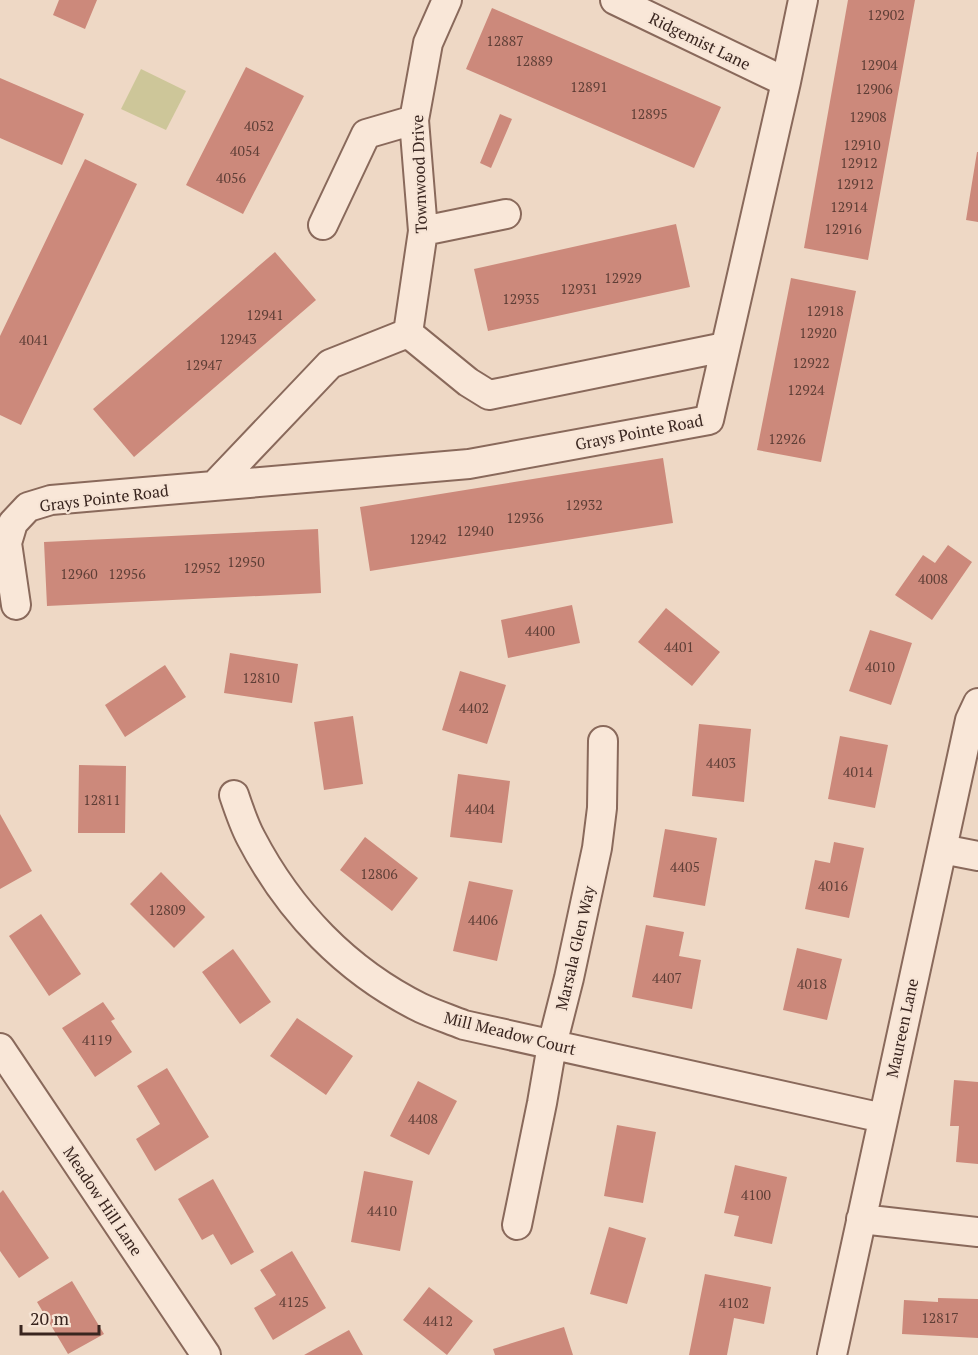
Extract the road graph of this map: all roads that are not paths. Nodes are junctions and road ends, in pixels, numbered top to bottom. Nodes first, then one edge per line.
1 (447, 0) edge
2 (615, 0) edge
3 (803, 0) edge
4 (786, 82) junction
5 (414, 120) junction
6 (506, 214) dead end
7 (323, 225) dead end
8 (423, 231) junction
9 (408, 333) junction
10 (726, 347) junction
11 (214, 486) junction
12 (16, 605) dead end
13 (978, 703) edge
14 (603, 741) dead end
15 (234, 795) dead end
16 (942, 849) junction
17 (978, 856) edge
18 (552, 1045) junction
19 (0, 1047) edge
20 (883, 1118) junction
21 (861, 1219) junction
22 (517, 1225) dead end
23 (978, 1232) edge
24 (206, 1355) edge
25 (832, 1355) edge

1 - 5 street, Townwood Drive
2 - 4 street, Ridgemist Lane
3 - 4 street, Grays Pointe Road
4 - 10 street, Grays Pointe Road
5 - 7 street
5 - 8 street, Townwood Drive
6 - 8 street
8 - 9 street, Townwood Drive
9 - 10 street
9 - 11 street
10 - 11 street, Grays Pointe Road
11 - 12 street, Grays Pointe Road
13 - 16 street, Maureen Lane
14 - 18 street, Marsala Glen Way
15 - 18 street, Mill Meadow Court
16 - 17 street
16 - 20 street, Maureen Lane
18 - 20 street, Mill Meadow Court
18 - 22 street, Marsala Glen Way
19 - 24 street, Meadow Hill Lane
20 - 21 street, Maureen Lane
21 - 23 street
21 - 25 street, Maureen Lane

